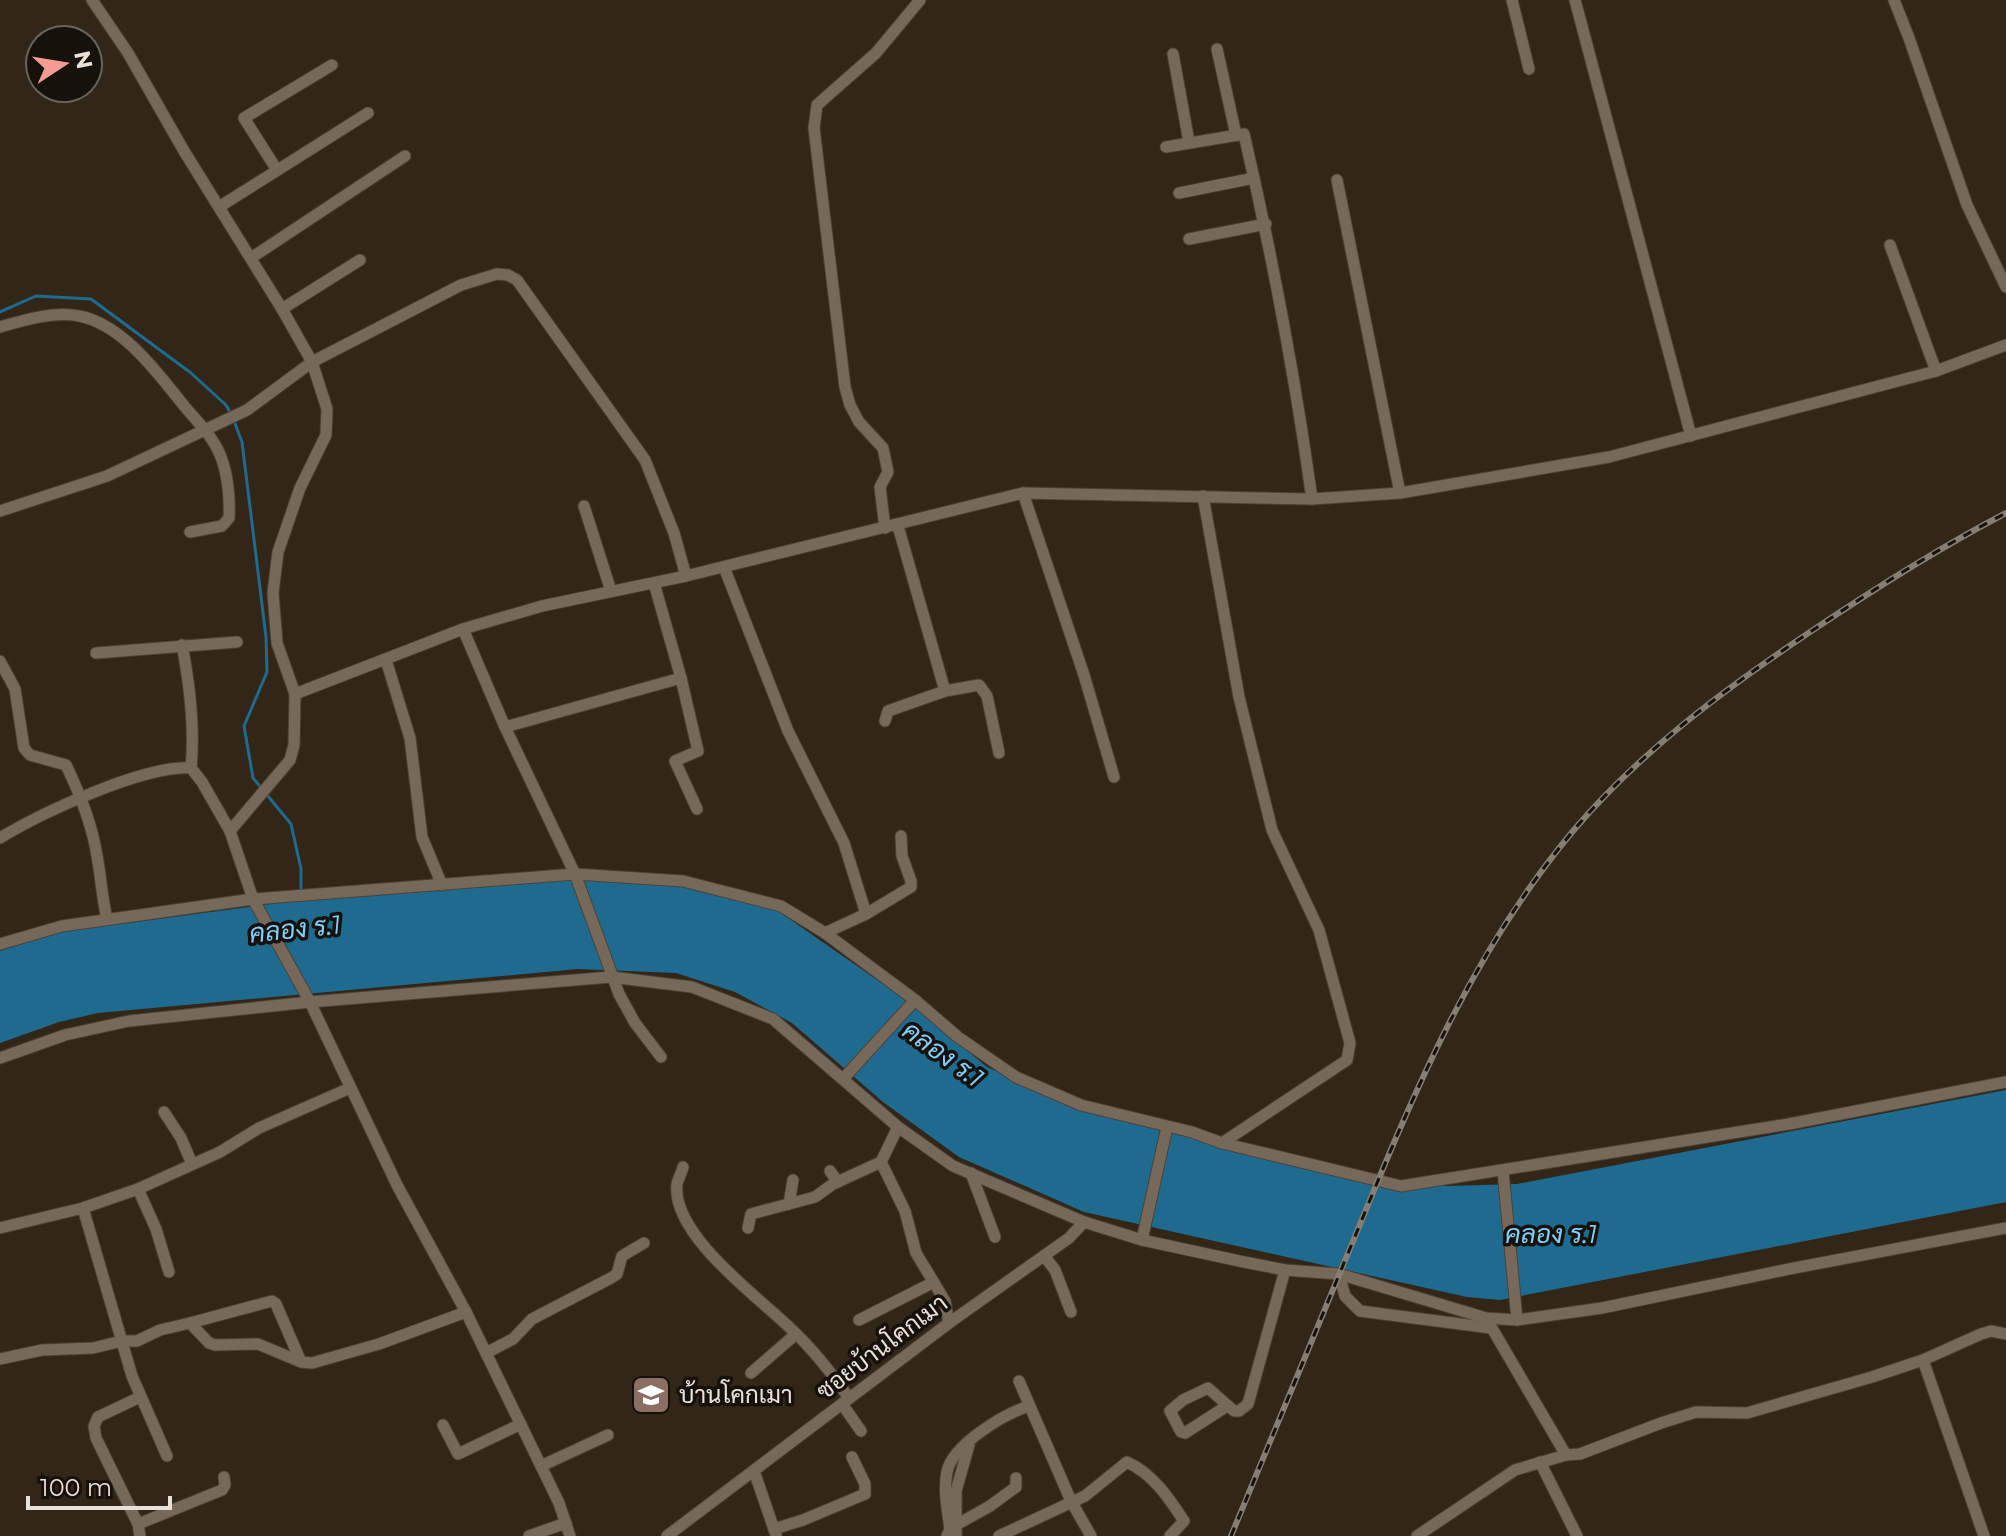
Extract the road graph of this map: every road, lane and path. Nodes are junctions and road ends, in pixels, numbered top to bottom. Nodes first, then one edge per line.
1 (92, 0) edge
2 (920, 0) edge
3 (1512, 0) edge
4 (1575, 0) edge
5 (1894, 0) edge
6 (1217, 49) dead end
7 (1173, 54) dead end
8 (332, 65) dead end
9 (1529, 69) dead end
10 (368, 113) dead end
11 (1236, 135) junction
12 (1189, 142) junction
13 (1166, 147) dead end
14 (405, 156) dead end
15 (277, 170) junction
16 (1254, 178) junction
17 (1337, 180) dead end
18 (1179, 193) dead end
19 (219, 207) junction
20 (1266, 224) junction
21 (1189, 239) dead end
22 (1890, 245) dead end
23 (251, 258) junction
24 (360, 260) dead end
25 (2006, 287) edge
26 (282, 309) junction
27 (0, 327) edge
28 (2006, 345) edge
29 (312, 362) junction
30 (1936, 371) junction
31 (205, 430) junction
32 (1691, 436) junction
33 (1023, 493) junction
34 (1400, 493) junction
35 (1203, 496) junction
36 (1312, 499) junction
37 (584, 506) dead end
38 (0, 511) edge
39 (892, 527) junction
40 (190, 532) dead end
41 (724, 567) junction
42 (686, 576) junction
43 (654, 583) junction
44 (611, 591) junction
45 (463, 629) junction
46 (237, 642) dead end
47 (182, 645) junction
48 (96, 653) dead end
49 (386, 660) junction
50 (0, 661) edge
51 (681, 678) junction
52 (945, 691) junction
53 (295, 694) junction
54 (885, 721) dead end
55 (505, 727) junction
56 (999, 753) dead end
57 (191, 768) junction
58 (1114, 777) dead end
59 (82, 798) junction
60 (697, 809) dead end
61 (230, 831) junction
62 (901, 836) dead end
63 (0, 838) edge
64 (575, 874) junction
65 (442, 885) junction
66 (253, 899) junction
67 (866, 914) junction
68 (107, 919) junction
69 (825, 933) junction
70 (0, 944) edge
71 (611, 977) junction
72 (915, 1000) junction
73 (310, 1002) junction
74 (661, 1057) dead end
75 (0, 1058) edge
76 (843, 1079) junction
77 (2006, 1082) edge
78 (350, 1088) junction
79 (164, 1112) dead end
80 (898, 1127) junction
81 (1166, 1132) junction
82 (1222, 1143) junction
83 (881, 1162) junction
84 (192, 1164) junction
85 (683, 1167) dead end
86 (830, 1171) dead end
87 (1503, 1171) junction
88 (971, 1173) junction
89 (793, 1180) dead end
90 (838, 1182) junction
91 (138, 1189) junction
92 (789, 1204) junction
93 (83, 1208) junction
94 (1084, 1222) junction
95 (0, 1228) edge
96 (748, 1228) dead end
97 (2006, 1228) edge
98 (1143, 1235) junction
99 (995, 1237) dead end
100 (644, 1243) dead end
101 (1044, 1256) junction
102 (1285, 1270) junction
103 (169, 1272) dead end
104 (1339, 1274) junction
105 (932, 1283) junction
106 (466, 1312) junction
107 (1071, 1312) dead end
108 (859, 1320) dead end
109 (1517, 1320) junction
110 (190, 1323) junction
111 (949, 1323) junction
112 (1488, 1323) junction
113 (796, 1334) junction
114 (2006, 1334) edge
115 (122, 1341) junction
116 (486, 1353) junction
117 (0, 1359) edge
118 (1923, 1360) junction
119 (301, 1362) junction
120 (751, 1373) dead end
121 (1019, 1381) dead end
122 (140, 1397) junction
123 (846, 1401) junction
124 (1029, 1406) junction
125 (1227, 1406) junction
126 (521, 1424) junction
127 (443, 1425) dead end
128 (861, 1431) dead end
129 (608, 1435) dead end
130 (971, 1441) junction
131 (1566, 1455) junction
132 (167, 1456) dead end
133 (852, 1457) dead end
134 (1540, 1462) junction
135 (541, 1466) junction
136 (754, 1471) junction
137 (224, 1477) dead end
138 (1016, 1478) dead end
139 (1071, 1501) junction
140 (566, 1523) junction
141 (139, 1530) edge
142 (956, 1530) edge
143 (775, 1532) edge
144 (529, 1536) edge
145 (570, 1536) edge
146 (667, 1536) edge
147 (947, 1536) edge
148 (999, 1536) edge
149 (1091, 1536) edge
150 (1170, 1536) edge
151 (1417, 1536) edge
152 (1577, 1536) edge
153 (1984, 1536) edge

1 - 19 street
2 - 39 street
3 - 9 street
4 - 32 street
5 - 25 street
6 - 11 street
7 - 12 street
8 - 15 street
10 - 15 street
11 - 12 street
11 - 16 street
12 - 13 street
14 - 23 street
15 - 19 street
16 - 18 street
16 - 20 street
17 - 34 street
19 - 23 street
20 - 21 street
20 - 36 street
22 - 30 street
23 - 26 street
24 - 26 street
26 - 29 street
27 - 31 street
28 - 30 street
29 - 31 street
29 - 42 street
29 - 53 street
30 - 32 street
31 - 38 street
31 - 40 street
32 - 34 street
33 - 35 street
33 - 39 street
33 - 58 street
34 - 36 street
35 - 36 street
35 - 82 street
37 - 44 street
39 - 41 street
39 - 52 street
41 - 42 street
41 - 67 street
42 - 43 street
43 - 44 street
43 - 51 street
44 - 45 street
45 - 49 street
45 - 55 street
46 - 47 street
47 - 48 street
47 - 57 street
49 - 53 street
49 - 65 street
50 - 59 street
51 - 55 street
51 - 60 street
52 - 54 street
52 - 56 street
53 - 61 street
55 - 64 street
57 - 59 street
57 - 61 street
59 - 63 street
59 - 68 street
61 - 66 street
62 - 67 street
64 - 65 street
64 - 69 street
64 - 71 street
65 - 66 street
66 - 68 street
66 - 73 street
67 - 69 street
68 - 70 street
69 - 72 street
71 - 73 street
71 - 74 street
71 - 76 street
72 - 76 street
72 - 81 street
73 - 75 street
73 - 78 street
76 - 80 street
77 - 87 street
78 - 84 street
78 - 106 street
79 - 84 street
80 - 83 street
80 - 88 street
81 - 82 street
81 - 98 street
82 - 87 street
83 - 90 street
83 - 105 street
84 - 91 street
85 - 113 street
86 - 90 street
87 - 109 street
88 - 94 street
88 - 99 street
89 - 92 street
90 - 92 street
91 - 93 street
91 - 103 street
92 - 96 street
93 - 95 street
93 - 115 street
94 - 98 street
94 - 101 street, ซอยบ้านโคกเมา
97 - 109 street
98 - 102 street
100 - 116 street
101 - 107 street
101 - 111 street, ซอยบ้านโคกเมา
102 - 104 street
102 - 125 street
104 - 112 street
104 - 112 street
105 - 108 street
105 - 111 street
106 - 116 street
106 - 119 street
109 - 112 street
110 - 115 street
110 - 119 street
110 - 119 street
111 - 123 street, ซอยบ้านโคกเมา
112 - 131 street
113 - 120 street
113 - 123 street
114 - 118 street
115 - 117 street
115 - 122 street
116 - 126 street
118 - 131 street
118 - 153 street
121 - 124 street
122 - 132 street
122 - 141 street
123 - 128 street
123 - 136 street, ซอยบ้านโคกเมา
124 - 130 street
124 - 139 street
125 - 125 street
126 - 127 street
126 - 135 street
129 - 135 street
130 - 142 street
130 - 147 street
131 - 134 street
133 - 143 street
134 - 151 street
134 - 152 street
135 - 140 street
136 - 143 street
136 - 146 street, ซอยบ้านโคกเมา
137 - 141 street
138 - 142 street
139 - 148 street
139 - 149 street
139 - 150 street
140 - 144 street
140 - 145 street

